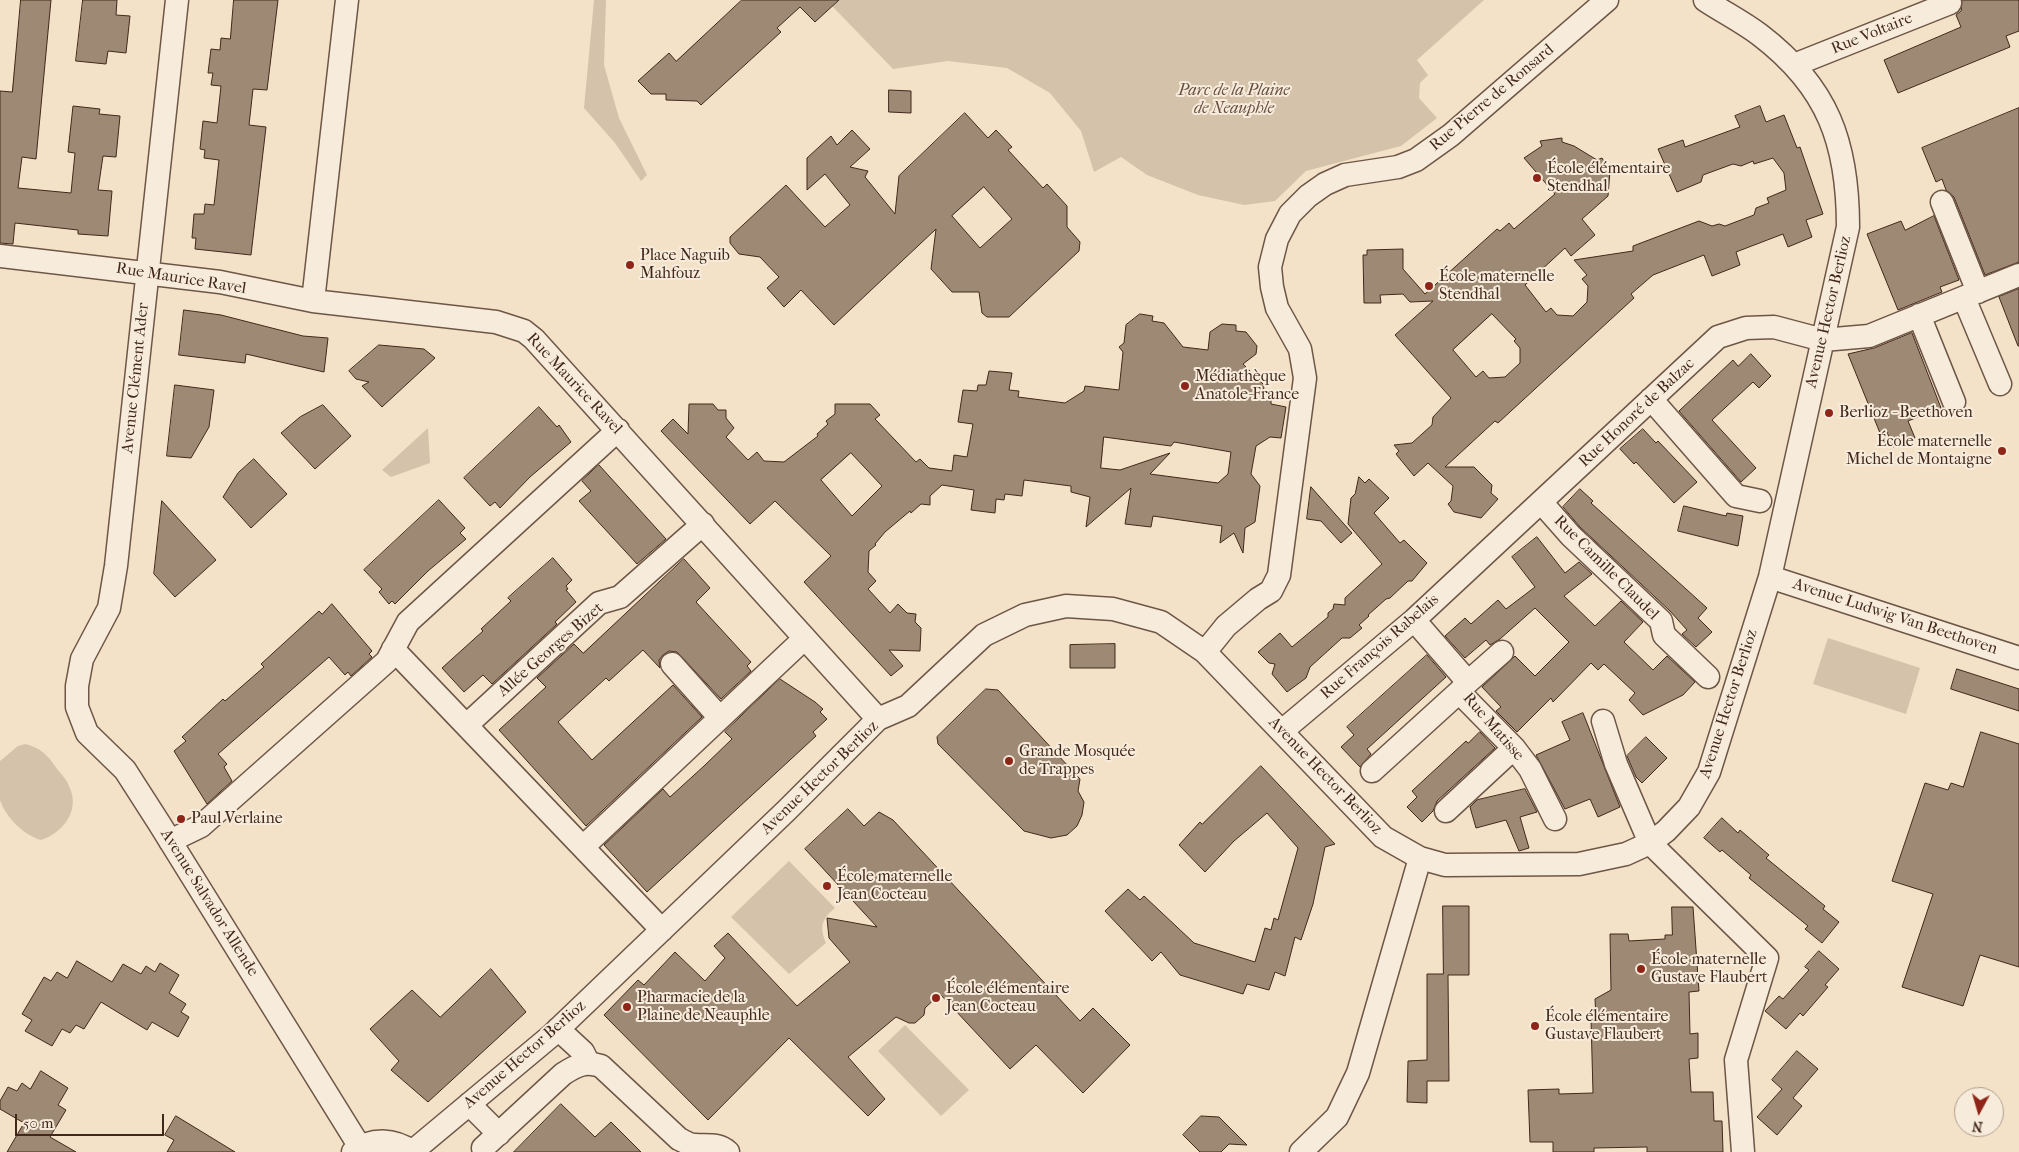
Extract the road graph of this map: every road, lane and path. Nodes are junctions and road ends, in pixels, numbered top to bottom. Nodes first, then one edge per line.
1 (178, 0) edge
2 (347, 0) edge
3 (1608, 0) edge
4 (1706, 0) edge
5 (1950, 3) dead end
6 (1794, 65) junction
7 (1942, 202) dead end
8 (0, 256) edge
9 (147, 273) junction
10 (2019, 275) edge
11 (1971, 295) junction
12 (313, 301) junction
13 (1919, 315) junction
14 (1823, 340) junction
15 (2000, 384) dead end
16 (1651, 399) junction
17 (1954, 402) dead end
18 (618, 430) junction
19 (1760, 501) dead end
20 (1541, 502) junction
21 (703, 524) junction
22 (1476, 562) joint
23 (1770, 577) junction
24 (1414, 620) junction
25 (805, 638) junction
26 (393, 649) junction
27 (1205, 652) junction
28 (1502, 652) dead end
29 (2019, 658) edge
30 (82, 659) joint
31 (672, 664) dead end
32 (1708, 678) dead end
33 (1463, 687) junction
34 (720, 718) junction
35 (878, 719) junction
36 (1603, 721) dead end
37 (470, 722) dead end
38 (1282, 731) junction
39 (1514, 748) junction
40 (1372, 771) dead end
41 (1446, 811) dead end
42 (1555, 819) dead end
43 (170, 841) junction
44 (1650, 842) junction
45 (582, 847) junction
46 (1420, 858) junction
47 (662, 930) junction
48 (558, 1029) junction
49 (588, 1062) junction
50 (469, 1104) junction
51 (356, 1149) edge
52 (413, 1152) edge
53 (728, 1152) edge
54 (1301, 1152) edge
55 (1743, 1152) edge

1 - 9 street, Avenue Clément Ader
2 - 12 street
3 - 27 street, Rue Pierre de Ronsard
4 - 6 street, Avenue Hector Berlioz
5 - 6 street, Rue Voltaire
6 - 14 street, Avenue Hector Berlioz
7 - 11 street
8 - 9 street, Rue Maurice Ravel
9 - 12 street, Rue Maurice Ravel
9 - 30 street, Avenue Clément Ader
10 - 11 street, Rue Honoré de Balzac
11 - 13 street, Rue Honoré de Balzac
11 - 15 street
12 - 18 street, Rue Maurice Ravel
13 - 14 street, Rue Honoré de Balzac
13 - 17 street
14 - 16 street, Rue Honoré de Balzac
14 - 23 street, Avenue Hector Berlioz
16 - 19 street
16 - 20 street, Rue Honoré de Balzac
18 - 21 street, Rue Maurice Ravel
18 - 26 street
20 - 22 street, Rue Honoré de Balzac
20 - 32 street, Rue Camille Claudel
21 - 25 street, Rue Maurice Ravel
21 - 37 street, Allée Georges Bizet
22 - 24 street, Rue François Rabelais
23 - 29 street, Avenue Ludwig Van Beethoven
23 - 44 street, Avenue Hector Berlioz
24 - 33 street, Rue Matisse
24 - 38 street, Rue François Rabelais
25 - 34 street
25 - 35 street, Rue Maurice Ravel
26 - 43 street
26 - 45 street
27 - 35 street, Avenue Hector Berlioz
27 - 38 street, Avenue Hector Berlioz
28 - 33 street
30 - 43 street, Avenue Salvador Allende
31 - 34 street
33 - 39 street, Rue Matisse
33 - 40 street
34 - 45 street
35 - 47 street, Avenue Hector Berlioz
36 - 44 street
38 - 46 street, Avenue Hector Berlioz
39 - 41 street
39 - 42 street, Rue Matisse
43 - 51 street, Avenue Salvador Allende
44 - 46 street, Avenue Hector Berlioz
44 - 55 street
45 - 47 street
46 - 54 street
47 - 48 street, Avenue Hector Berlioz
48 - 49 street
48 - 50 street, Avenue Hector Berlioz
49 - 50 street
49 - 53 street
50 - 52 street, Avenue Hector Berlioz
51 - 52 street

